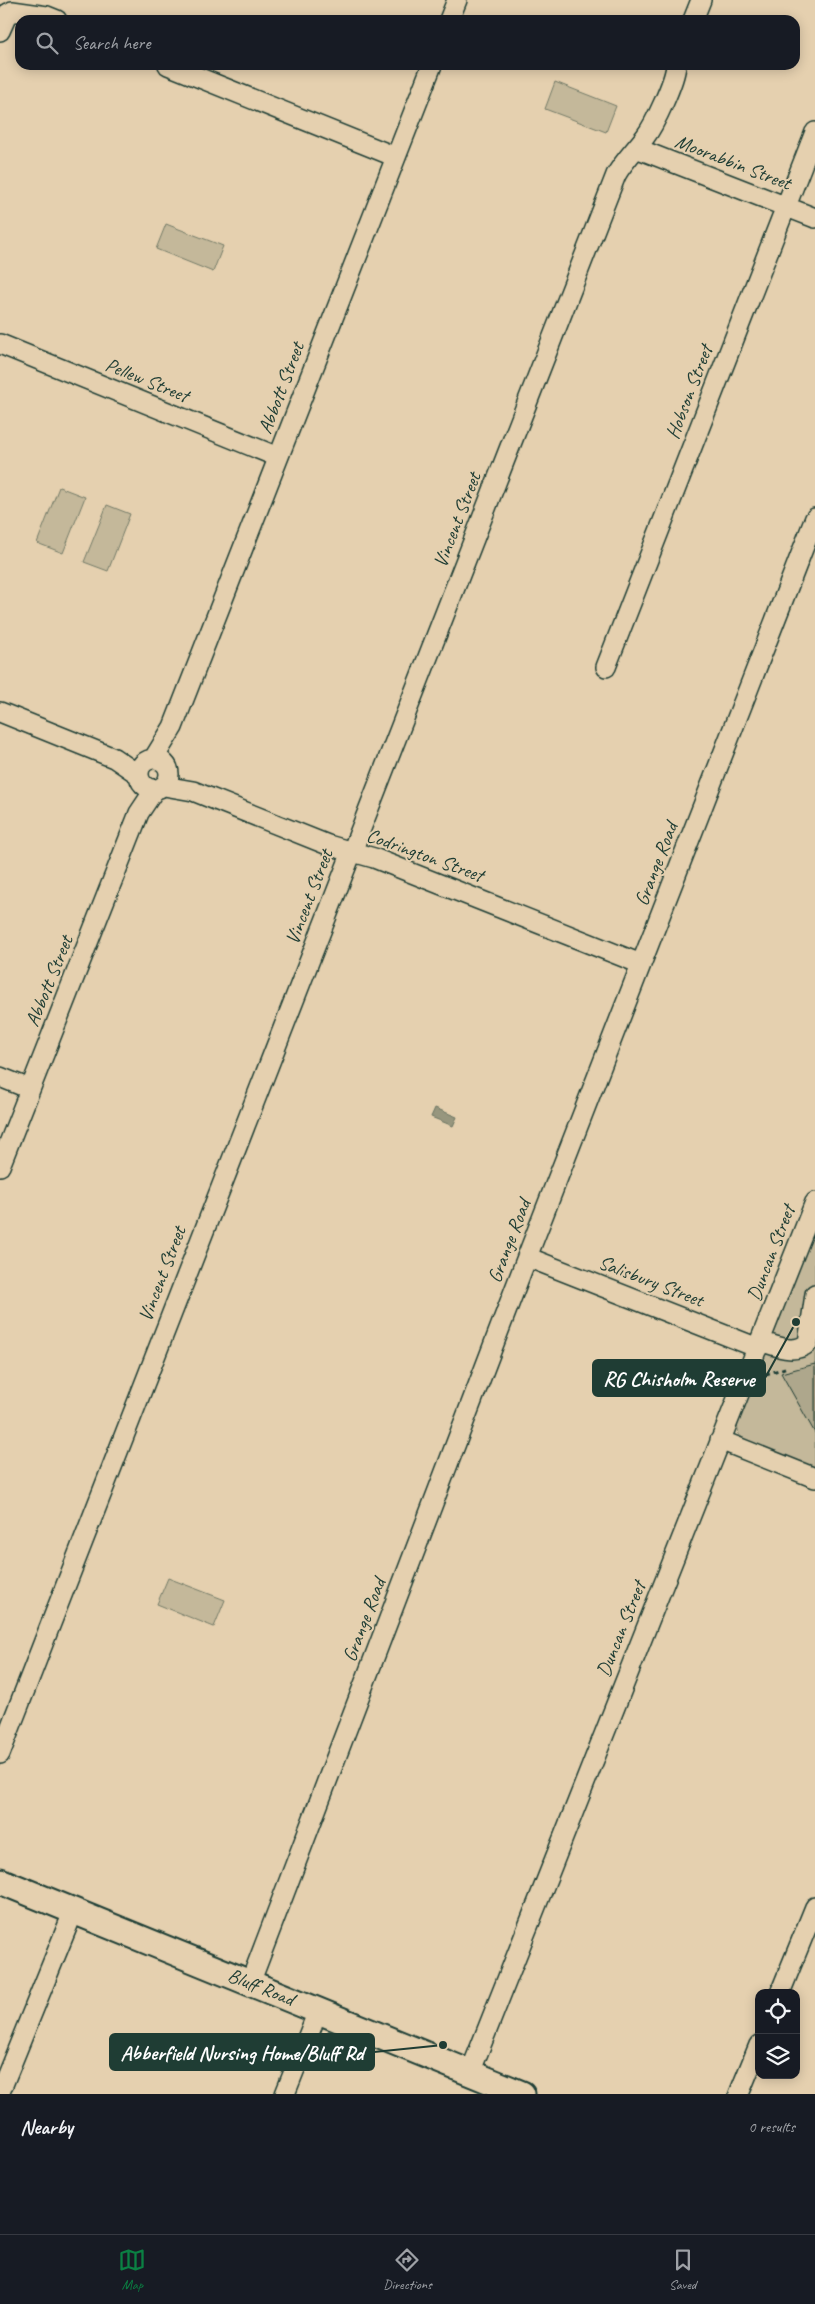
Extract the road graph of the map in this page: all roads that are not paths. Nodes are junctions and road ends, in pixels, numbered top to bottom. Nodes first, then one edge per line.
1 (457, 0) edge
2 (701, 0) edge
3 (13, 7) edge
4 (41, 15) edge
5 (452, 15) edge
6 (695, 15) edge
7 (0, 31) edge
8 (180, 70) edge
9 (430, 70) edge
10 (675, 70) edge
11 (815, 132) edge
12 (636, 148) junction
13 (396, 157) junction
14 (786, 206) junction
15 (815, 218) edge
16 (0, 344) edge
17 (278, 456) junction
18 (815, 518) edge
19 (606, 667) dead end
20 (0, 712) edge
21 (154, 774) junction
22 (351, 852) junction
23 (641, 964) junction
24 (0, 1077) edge
25 (30, 1089) junction
26 (0, 1166) edge
27 (815, 1202) edge
28 (527, 1257) junction
29 (815, 1294) edge
30 (759, 1344) junction
31 (720, 1440) junction
32 (815, 1478) edge
33 (0, 1754) edge
34 (0, 1881) edge
35 (815, 1907) edge
36 (74, 1910) junction
37 (250, 1983) junction
38 (782, 1989) edge
39 (318, 2011) junction
40 (755, 2055) edge
41 (470, 2073) junction
42 (0, 2092) edge
43 (285, 2094) edge
44 (522, 2094) edge
45 (739, 2094) edge

1 - 5 street
2 - 6 street
3 - 4 street
3 - 7 street
8 - 13 street
9 - 13 street, Abbott Street
10 - 12 street, Vincent Street
11 - 14 street, Hobson Street
12 - 14 street, Moorabbin Street
12 - 22 street, Vincent Street
13 - 17 street, Abbott Street
14 - 15 street, Moorabbin Street
14 - 19 street, Hobson Street
16 - 17 street, Pellew Street
17 - 21 street, Abbott Street
18 - 23 street, Grange Road
20 - 21 street, Codrington Street
21 - 22 street, Codrington Street
21 - 25 street, Abbott Street
22 - 23 street, Codrington Street
22 - 33 street, Vincent Street
23 - 28 street, Grange Road
24 - 25 street
25 - 26 street, Abbott Street
27 - 30 street, Duncan Street
28 - 30 street, Salisbury Street
28 - 37 street, Grange Road
29 - 30 street, Salisbury Street
30 - 31 street, Duncan Street
31 - 32 street
31 - 41 street, Duncan Street
34 - 36 main road, Bluff Road
35 - 38 street
36 - 37 main road, Bluff Road
36 - 42 street
37 - 39 main road, Bluff Road
39 - 41 main road, Bluff Road
39 - 43 street
40 - 45 street
41 - 44 main road, Bluff Road

